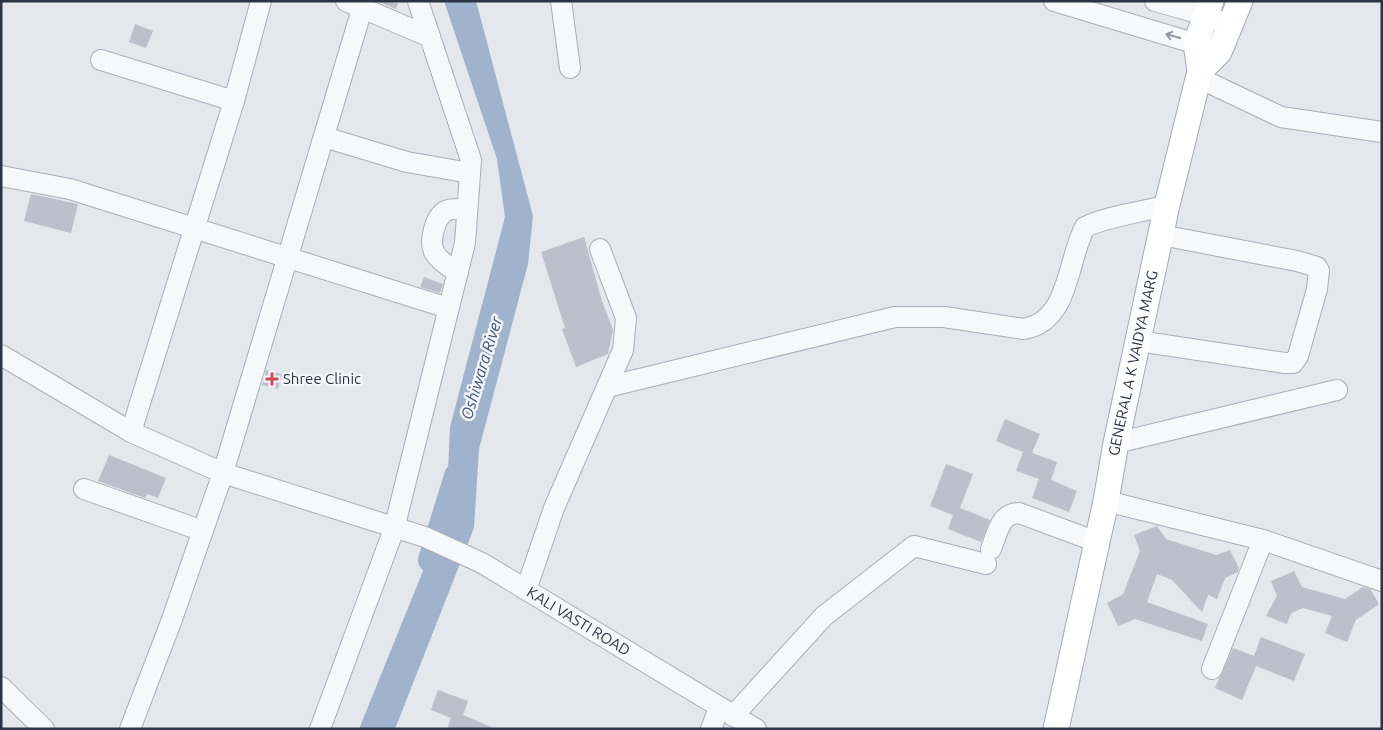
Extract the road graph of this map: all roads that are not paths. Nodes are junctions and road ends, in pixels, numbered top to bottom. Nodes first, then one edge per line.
1 (261, 1) edge
2 (418, 1) edge
3 (560, 1) edge
4 (1054, 1) edge
5 (1155, 1) edge
6 (1240, 1) edge
7 (354, 5) edge
8 (1208, 8) edge
9 (1230, 26) junction
10 (430, 37) junction
11 (1196, 42) junction
12 (1219, 52) junction
13 (101, 60) dead end
14 (570, 68) dead end
15 (1199, 74) junction
16 (234, 100) junction
17 (1382, 132) edge
18 (324, 136) junction
19 (470, 173) junction
20 (1, 176) edge
21 (1167, 205) junction
22 (467, 210) junction
23 (194, 228) junction
24 (1161, 235) junction
25 (600, 250) dead end
26 (289, 257) junction
27 (458, 272) junction
28 (448, 308) junction
29 (1138, 341) junction
30 (1, 354) edge
31 (607, 387) junction
32 (1337, 390) dead end
33 (131, 432) junction
34 (1116, 443) junction
35 (223, 473) junction
36 (84, 489) dead end
37 (1106, 501) junction
38 (394, 529) junction
39 (203, 531) junction
40 (1263, 540) junction
41 (1097, 542) junction
42 (1382, 581) edge
43 (526, 590) junction
44 (1212, 669) dead end
45 (3, 692) edge
46 (726, 712) junction
47 (44, 729) edge
48 (130, 729) edge
49 (320, 729) edge
50 (711, 729) edge
51 (756, 729) edge
52 (1056, 729) edge

1 - 16 street
2 - 10 street
3 - 14 street
11 -> 4 street
5 - 8 street
6 - 9 main road
7 - 10 street
7 - 18 street
8 - 9 street
8 - 11 main road, GENERAL A K VAIDYA MARG
9 - 12 main road
10 - 19 street
11 - 12 street
11 - 15 main road, GENERAL A K VAIDYA MARG
12 - 15 main road
13 - 16 street
15 - 17 street
15 - 21 main road, GENERAL A K VAIDYA MARG
16 - 23 street
18 - 19 street
18 - 26 street
19 - 22 street
20 - 23 street
21 - 24 main road, GENERAL A K VAIDYA MARG
21 - 31 street
22 - 27 street
22 - 27 street
23 - 26 street
23 - 33 street
24 - 29 main road, GENERAL A K VAIDYA MARG
24 - 29 street
25 - 31 street
26 - 28 street
26 - 35 street
27 - 28 street
28 - 38 street
29 - 34 main road, GENERAL A K VAIDYA MARG
30 - 33 street, KALI VASTI ROAD
31 - 43 street
32 - 34 street
33 - 35 street, KALI VASTI ROAD
34 - 37 main road, GENERAL A K VAIDYA MARG
35 - 38 street, KALI VASTI ROAD
35 - 39 street
36 - 39 street
37 - 40 street
37 - 41 main road, GENERAL A K VAIDYA MARG
38 - 43 street, KALI VASTI ROAD
38 - 49 street
39 - 48 street
40 - 42 street
40 - 44 street
41 - 46 street
41 - 52 main road, GENERAL A K VAIDYA MARG
43 - 46 street, KALI VASTI ROAD
45 - 47 street
46 - 50 street
46 - 51 street, KALI VASTI ROAD

